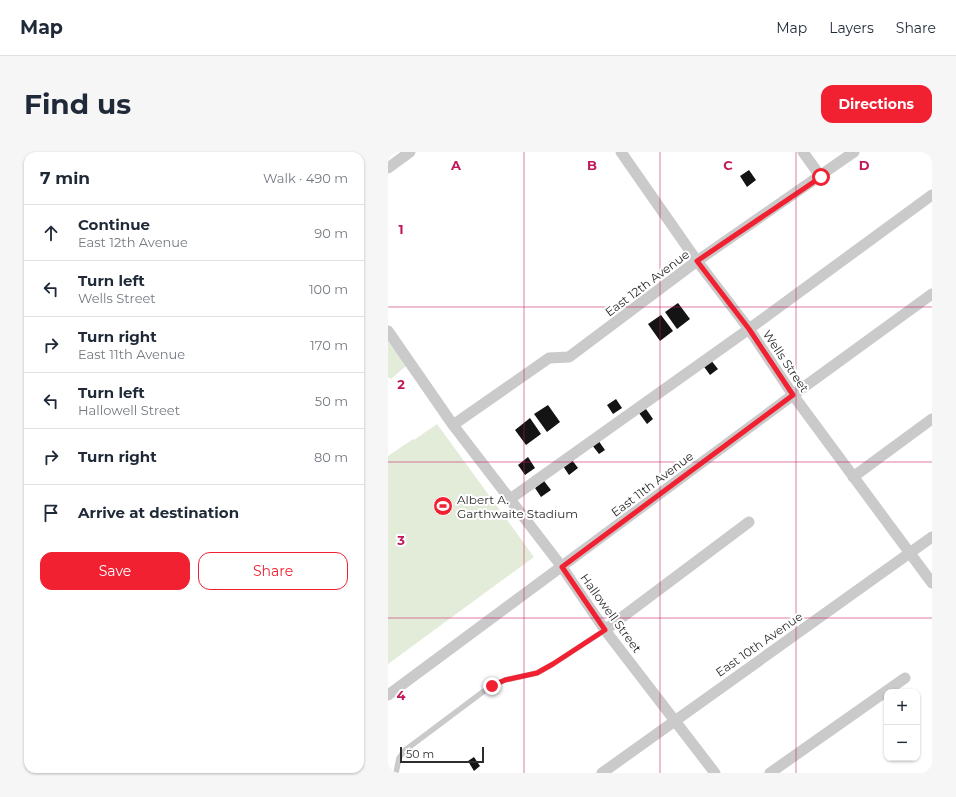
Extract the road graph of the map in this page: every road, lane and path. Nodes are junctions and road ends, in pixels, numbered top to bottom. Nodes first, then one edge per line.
1 (410, 152) edge
2 (621, 152) edge
3 (803, 152) edge
4 (854, 152) edge
5 (388, 168) edge
6 (821, 177) junction
7 (932, 195) edge
8 (697, 261) junction
9 (932, 294) edge
10 (749, 329) junction
11 (388, 331) edge
12 (793, 395) junction
13 (932, 418) edge
14 (453, 425) junction
15 (853, 477) junction
16 (510, 499) junction
17 (749, 522) dead end
18 (932, 537) edge
19 (910, 553) junction
20 (562, 567) junction
21 (932, 583) edge
22 (605, 630) junction
23 (905, 678) dead end
24 (388, 695) edge
25 (674, 721) junction
26 (396, 773) edge
27 (602, 773) edge
28 (715, 773) edge
29 (770, 773) edge

1 - 5 street
2 - 8 street, Wells Street
3 - 6 street
4 - 6 street, East 12th Avenue
6 - 8 street, East 12th Avenue
7 - 10 street
8 - 10 street, Wells Street
8 - 14 street, East 12th Avenue
9 - 12 street, East 11th Avenue
10 - 12 street, Wells Street
10 - 16 street
11 - 14 street, Hallowell Street
12 - 15 street, Wells Street
12 - 20 street, East 11th Avenue
13 - 15 street
14 - 16 street, Hallowell Street
15 - 19 street, Wells Street
16 - 20 street, Hallowell Street
17 - 22 street
18 - 19 street, East 10th Avenue
19 - 21 street, Wells Street
19 - 25 street, East 10th Avenue
20 - 22 street, Hallowell Street
20 - 24 street, East 11th Avenue
22 - 25 street, Hallowell Street
22 - 26 lane
23 - 29 street
25 - 27 street, East 10th Avenue
25 - 28 street, Hallowell Street

